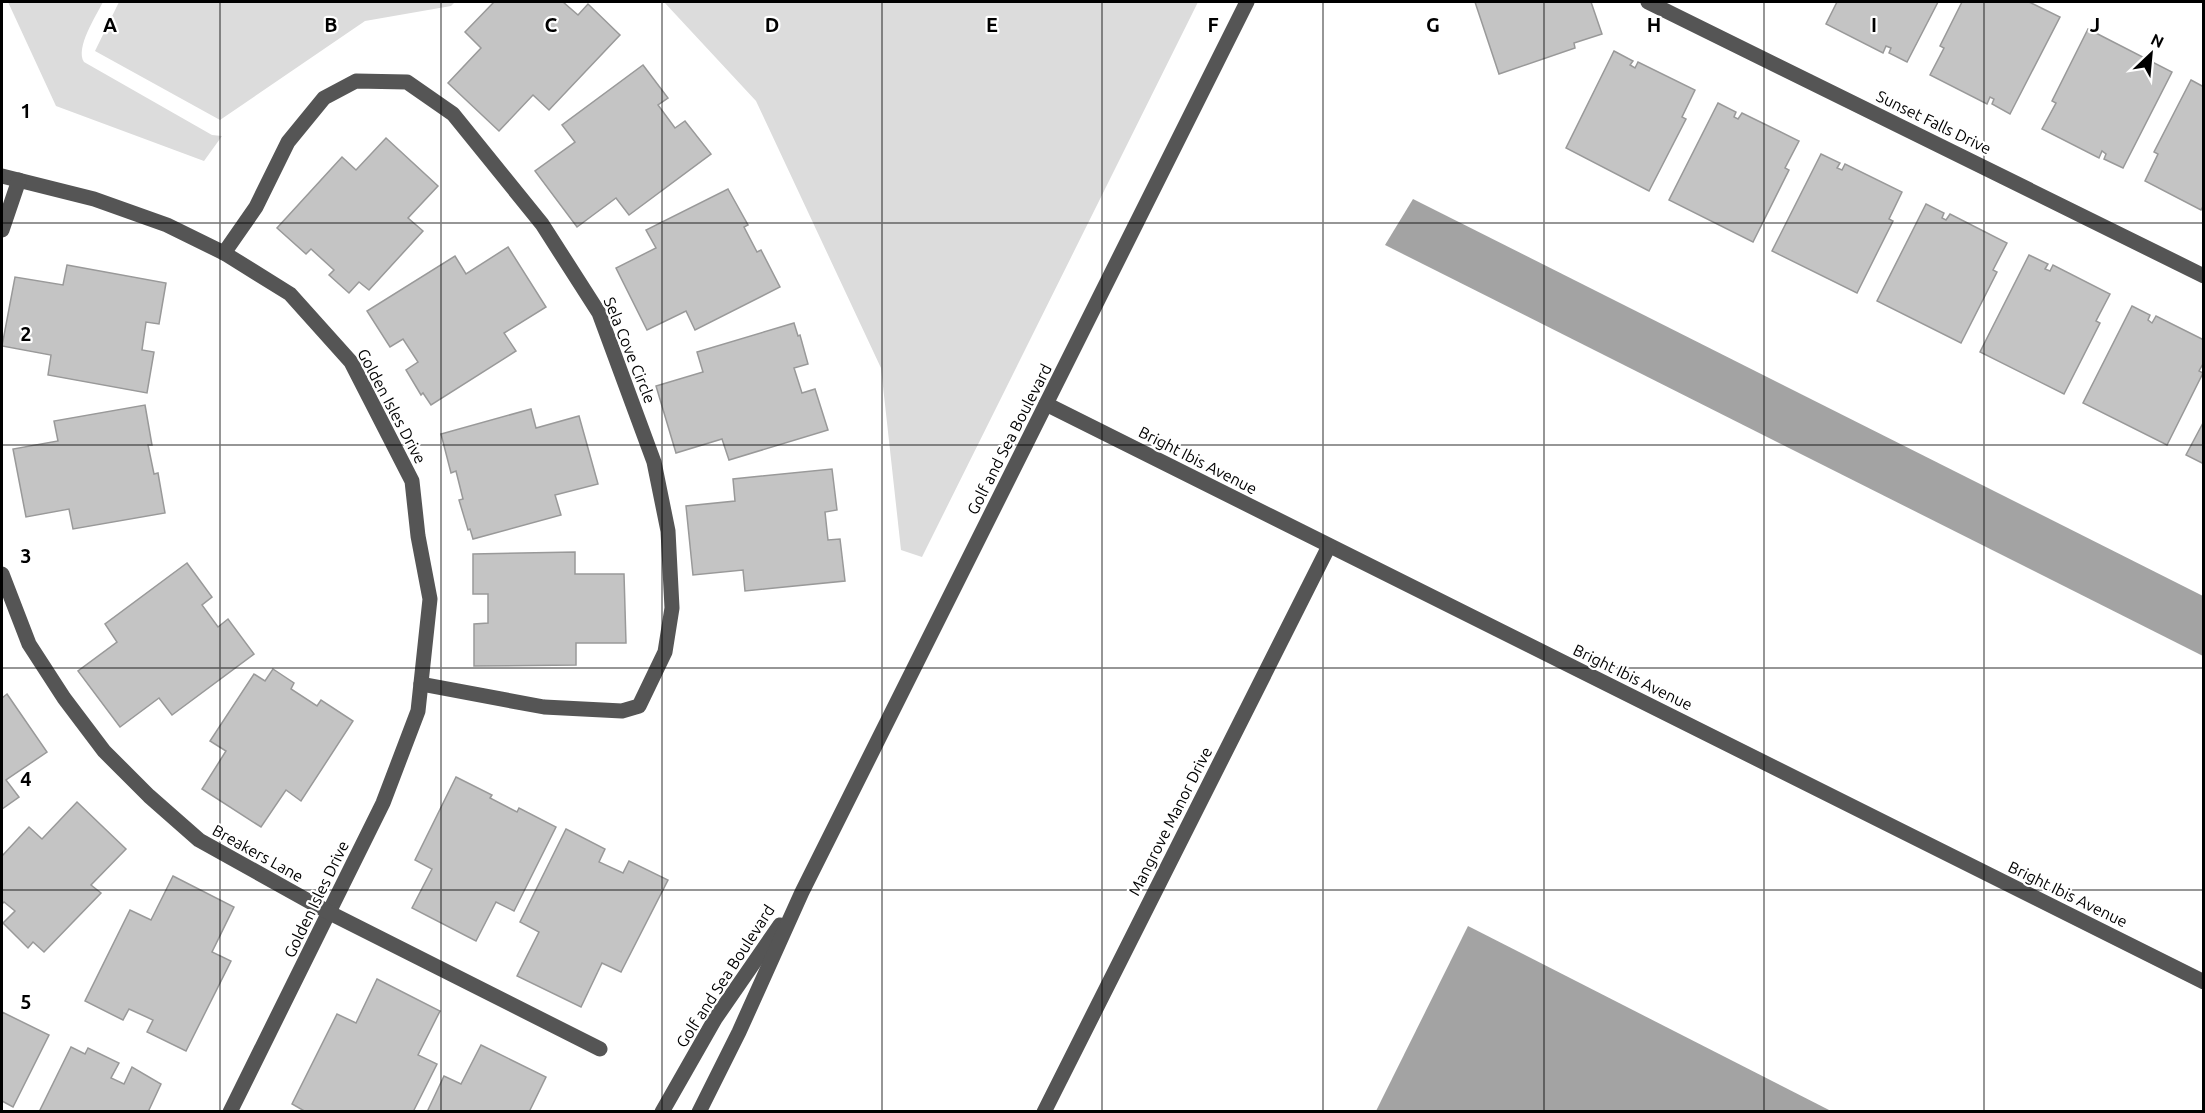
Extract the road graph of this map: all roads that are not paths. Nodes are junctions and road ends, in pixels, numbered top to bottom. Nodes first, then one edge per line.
1 (1247, 2) edge
2 (1648, 2) edge
3 (2, 176) edge
4 (19, 180) junction
5 (2, 230) edge
6 (224, 253) junction
7 (2204, 276) edge
8 (1046, 404) junction
9 (1329, 546) junction
10 (2, 574) edge
11 (421, 684) junction
12 (802, 892) junction
13 (330, 913) junction
14 (2204, 982) edge
15 (600, 1049) dead end
16 (230, 1112) edge
17 (662, 1112) edge
18 (699, 1112) edge
19 (1044, 1112) edge

1 - 8 street, Golf and Sea Boulevard
2 - 7 street, Sunset Falls Drive
3 - 4 street, Golden Isles Drive
4 - 5 street
4 - 6 street, Golden Isles Drive
6 - 11 street, Golden Isles Drive
6 - 11 street, Sela Cove Circle
8 - 9 street, Bright Ibis Avenue
8 - 12 street, Golf and Sea Boulevard
9 - 14 street, Bright Ibis Avenue
9 - 19 street, Mangrove Manor Drive
10 - 13 street, Breakers Lane
11 - 13 street, Golden Isles Drive
12 - 17 street, Golf and Sea Boulevard
12 - 18 street, Golf and Sea Boulevard
13 - 15 street, Breakers Lane
13 - 16 street, Golden Isles Drive

